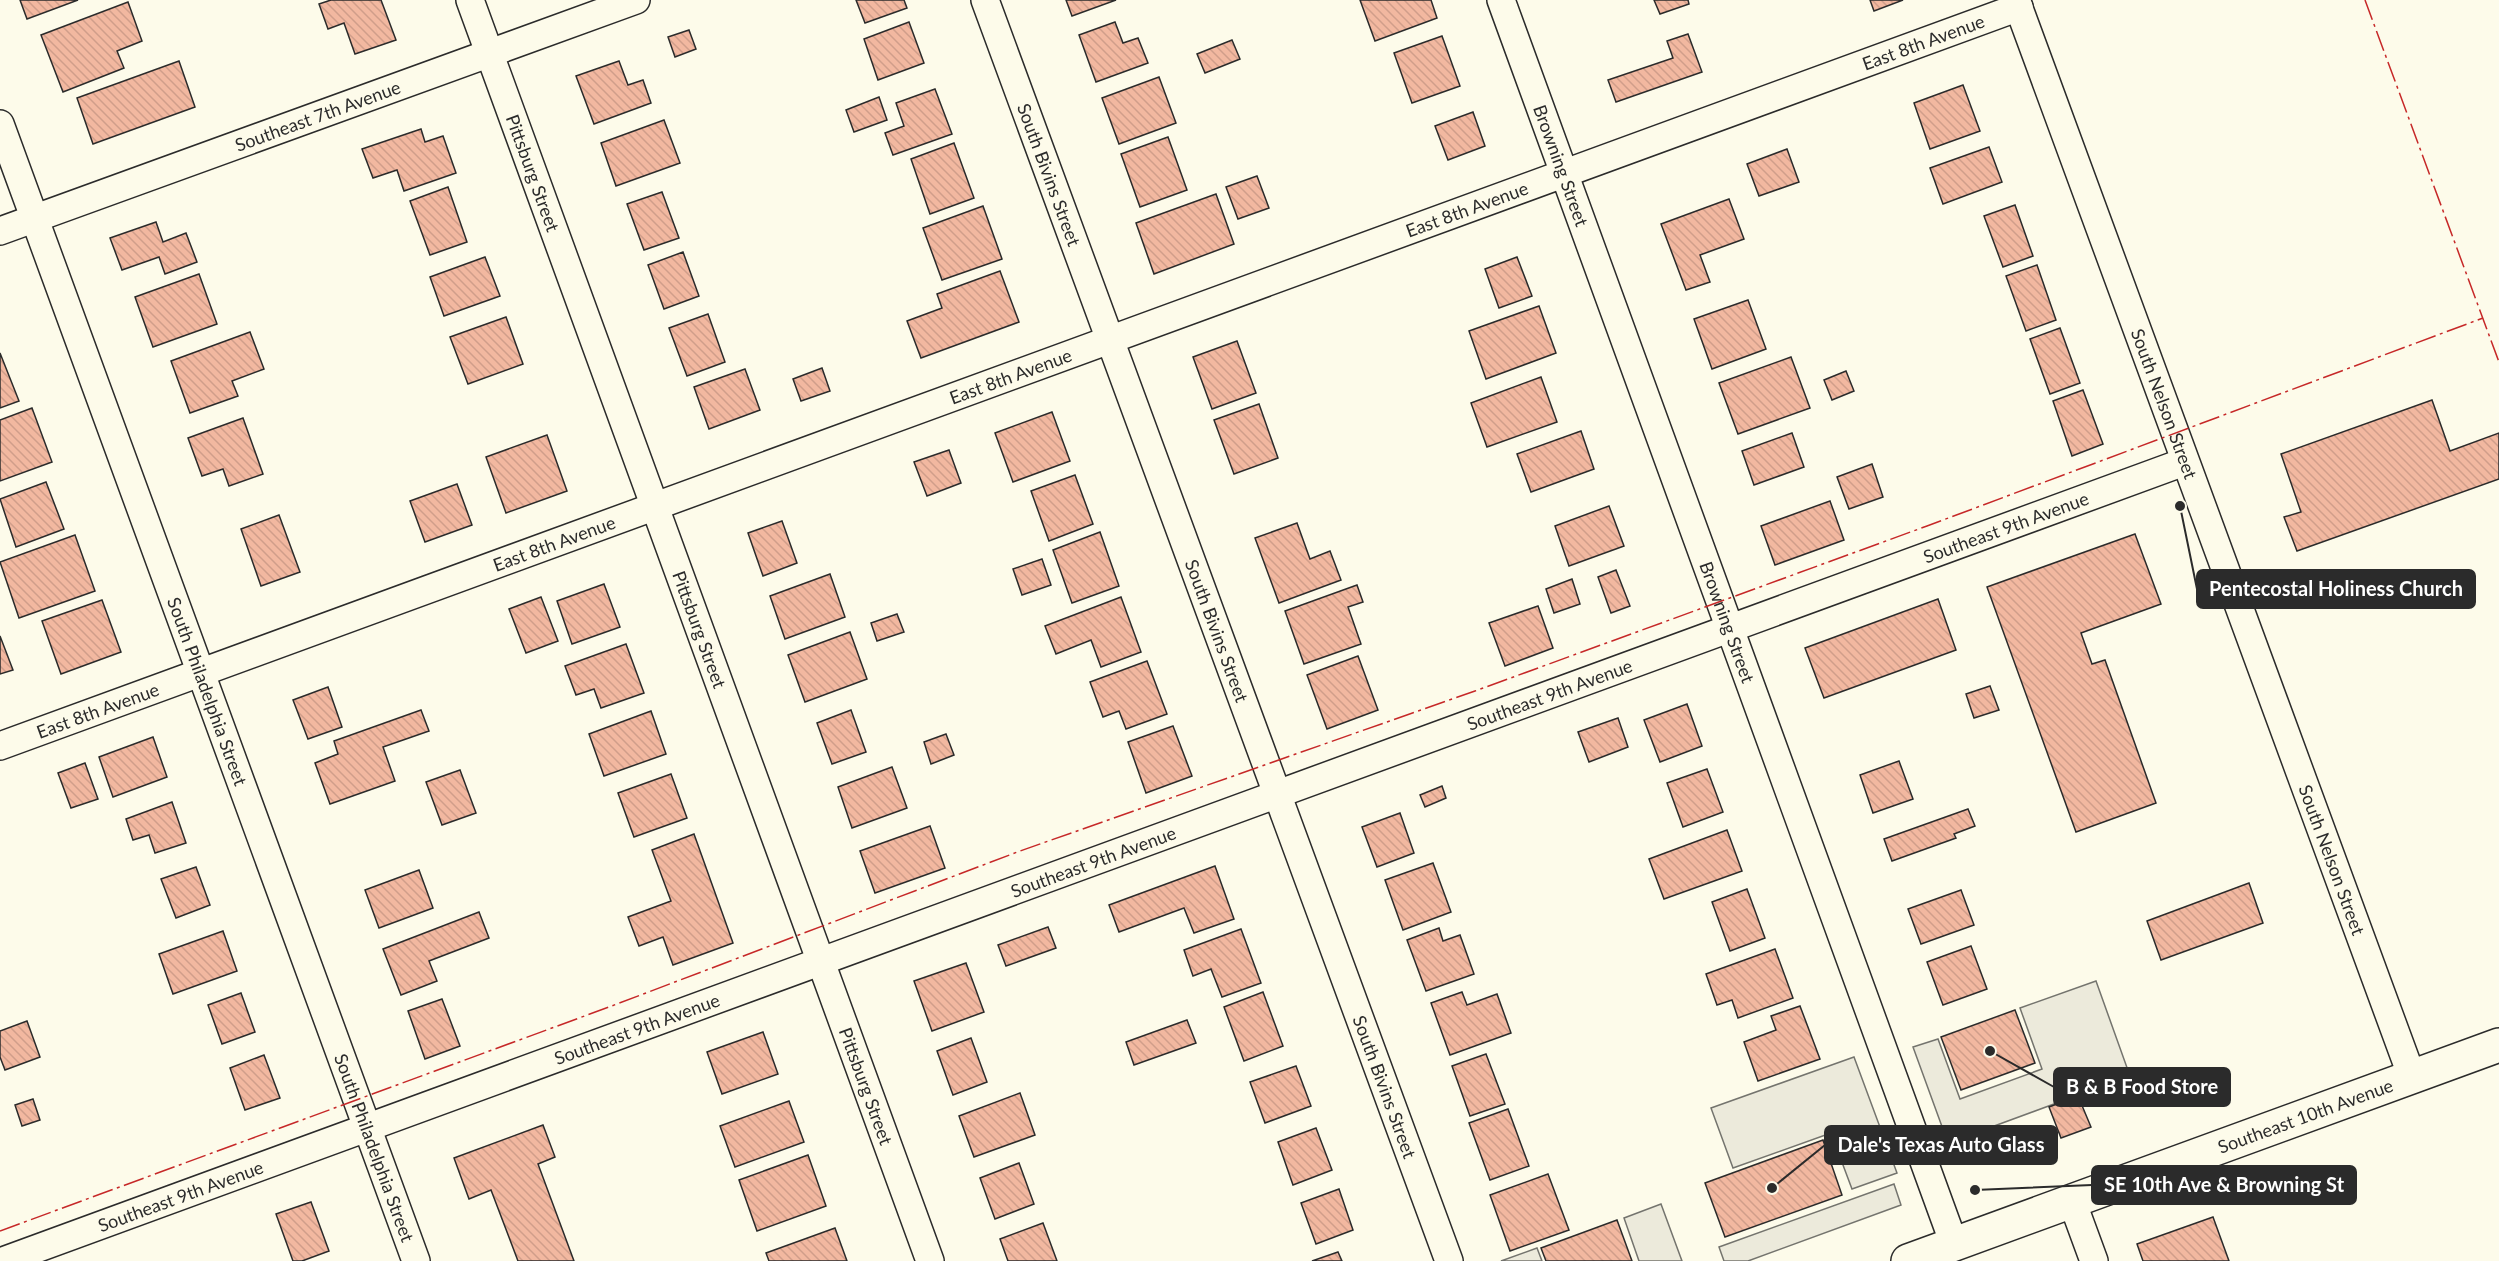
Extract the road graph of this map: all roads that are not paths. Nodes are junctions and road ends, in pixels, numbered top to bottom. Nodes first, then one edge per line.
1 (470, 0) edge
2 (636, 0) edge
3 (985, 0) edge
4 (1501, 0) edge
5 (2017, 3) edge
6 (490, 54) junction
7 (0, 124) edge
8 (1564, 174) junction
9 (34, 219) junction
10 (0, 231) edge
11 (1112, 339) junction
12 (2184, 462) junction
13 (656, 506) junction
14 (1729, 629) junction
15 (202, 672) junction
16 (0, 746) edge
17 (1277, 794) junction
18 (822, 961) junction
19 (2499, 1045) edge
20 (2412, 1077) junction
21 (367, 1128) junction
22 (2072, 1201) junction
23 (1954, 1244) junction
24 (3, 1261) edge
25 (416, 1261) edge
26 (930, 1261) edge
27 (1449, 1261) edge
28 (1908, 1261) edge
29 (2094, 1261) edge

1 - 6 street, Pittsburg Street
2 - 6 street, Southeast 7th Avenue
3 - 11 street, South Bivins Street
4 - 8 street, Browning Street
5 - 8 street, East 8th Avenue
5 - 12 street, South Nelson Street
6 - 9 street, Southeast 7th Avenue
6 - 13 street, Pittsburg Street
7 - 9 street, South Philadelphia Street
8 - 11 street, East 8th Avenue
8 - 14 street, Browning Street
9 - 10 street, Southeast 7th Avenue
9 - 15 street, South Philadelphia Street
11 - 13 street, East 8th Avenue
11 - 17 street, South Bivins Street
12 - 14 street, Southeast 9th Avenue
12 - 20 street, South Nelson Street
13 - 15 street, East 8th Avenue
13 - 18 street, Pittsburg Street
14 - 17 street, Southeast 9th Avenue
14 - 23 street, Browning Street
15 - 16 street, East 8th Avenue
15 - 21 street, South Philadelphia Street
17 - 18 street, Southeast 9th Avenue
17 - 27 street, South Bivins Street
18 - 21 street, Southeast 9th Avenue
18 - 26 street, Pittsburg Street
19 - 20 main road, Southeast 10th Avenue
20 - 22 main road, Southeast 10th Avenue
21 - 24 street, Southeast 9th Avenue
21 - 25 street, South Philadelphia Street
22 - 23 main road, Southeast 10th Avenue
22 - 29 street
23 - 28 main road, Southeast 10th Avenue

